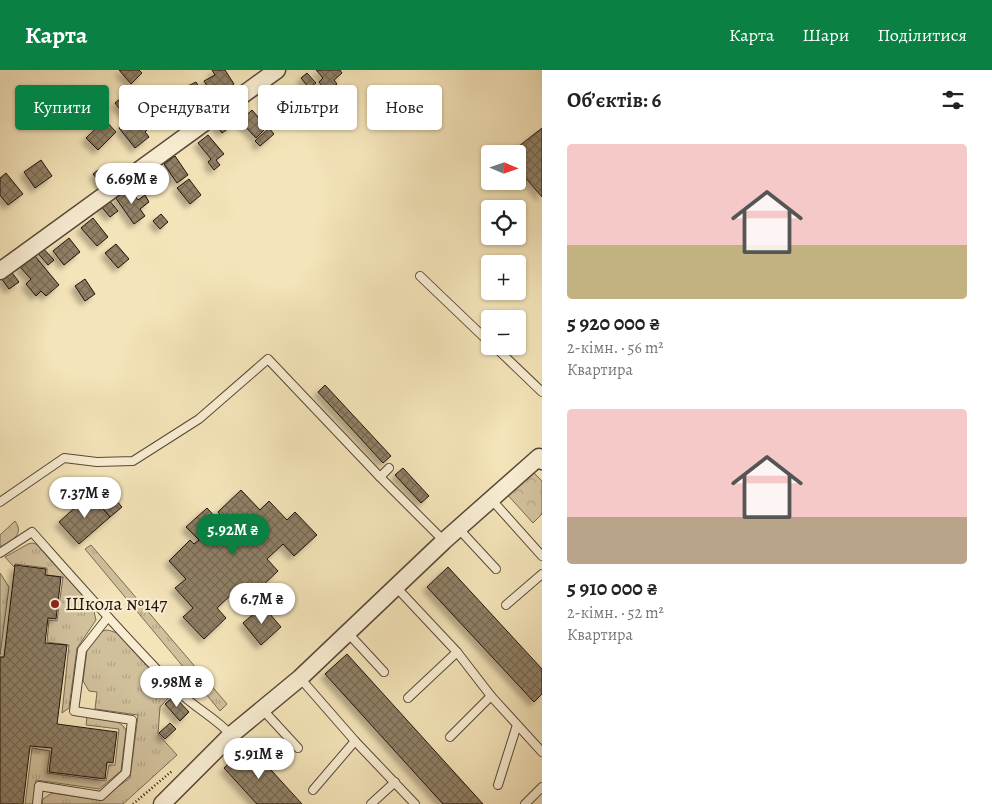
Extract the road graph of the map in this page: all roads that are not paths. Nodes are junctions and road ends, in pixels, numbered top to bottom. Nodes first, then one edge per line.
1 (277, 70) edge
2 (0, 271) edge
3 (420, 276) dead end
4 (481, 334) edge
5 (503, 355) edge
6 (542, 392) edge
7 (541, 457) edge
8 (388, 468) dead end
9 (380, 477) junction
10 (491, 499) junction
11 (0, 502) edge
12 (458, 528) junction
13 (444, 541) junction
14 (0, 553) edge
15 (542, 556) edge
16 (496, 569) dead end
17 (542, 574) edge
18 (396, 587) junction
19 (506, 605) dead end
20 (108, 617) junction
21 (346, 632) junction
22 (457, 652) junction
23 (384, 672) dead end
24 (300, 678) junction
25 (491, 696) junction
26 (408, 698) dead end
27 (263, 710) junction
28 (517, 725) junction
29 (231, 735) junction
30 (450, 737) dead end
31 (355, 741) junction
32 (298, 748) dead end
33 (542, 752) edge
34 (395, 782) junction
35 (498, 785) dead end
36 (542, 787) edge
37 (313, 790) dead end
38 (37, 804) edge
39 (162, 804) edge
40 (371, 804) edge
41 (415, 804) edge
42 (525, 804) edge

1 - 2 street
3 - 4 lane
5 - 6 lane
7 - 10 street
8 - 9 lane
9 - 11 lane
9 - 13 lane
10 - 12 street
10 - 15 lane
12 - 13 street
12 - 16 lane
13 - 18 street
14 - 20 lane
17 - 19 lane
18 - 21 street
18 - 22 lane
20 - 29 lane
20 - 38 lane
21 - 23 lane
21 - 24 street
22 - 25 lane
22 - 26 lane
24 - 27 street
24 - 31 lane
25 - 28 lane
25 - 30 lane
27 - 29 street
27 - 32 lane
28 - 33 lane
28 - 35 lane
29 - 39 street
31 - 34 lane
31 - 37 lane
34 - 40 lane
34 - 41 lane
36 - 42 lane

